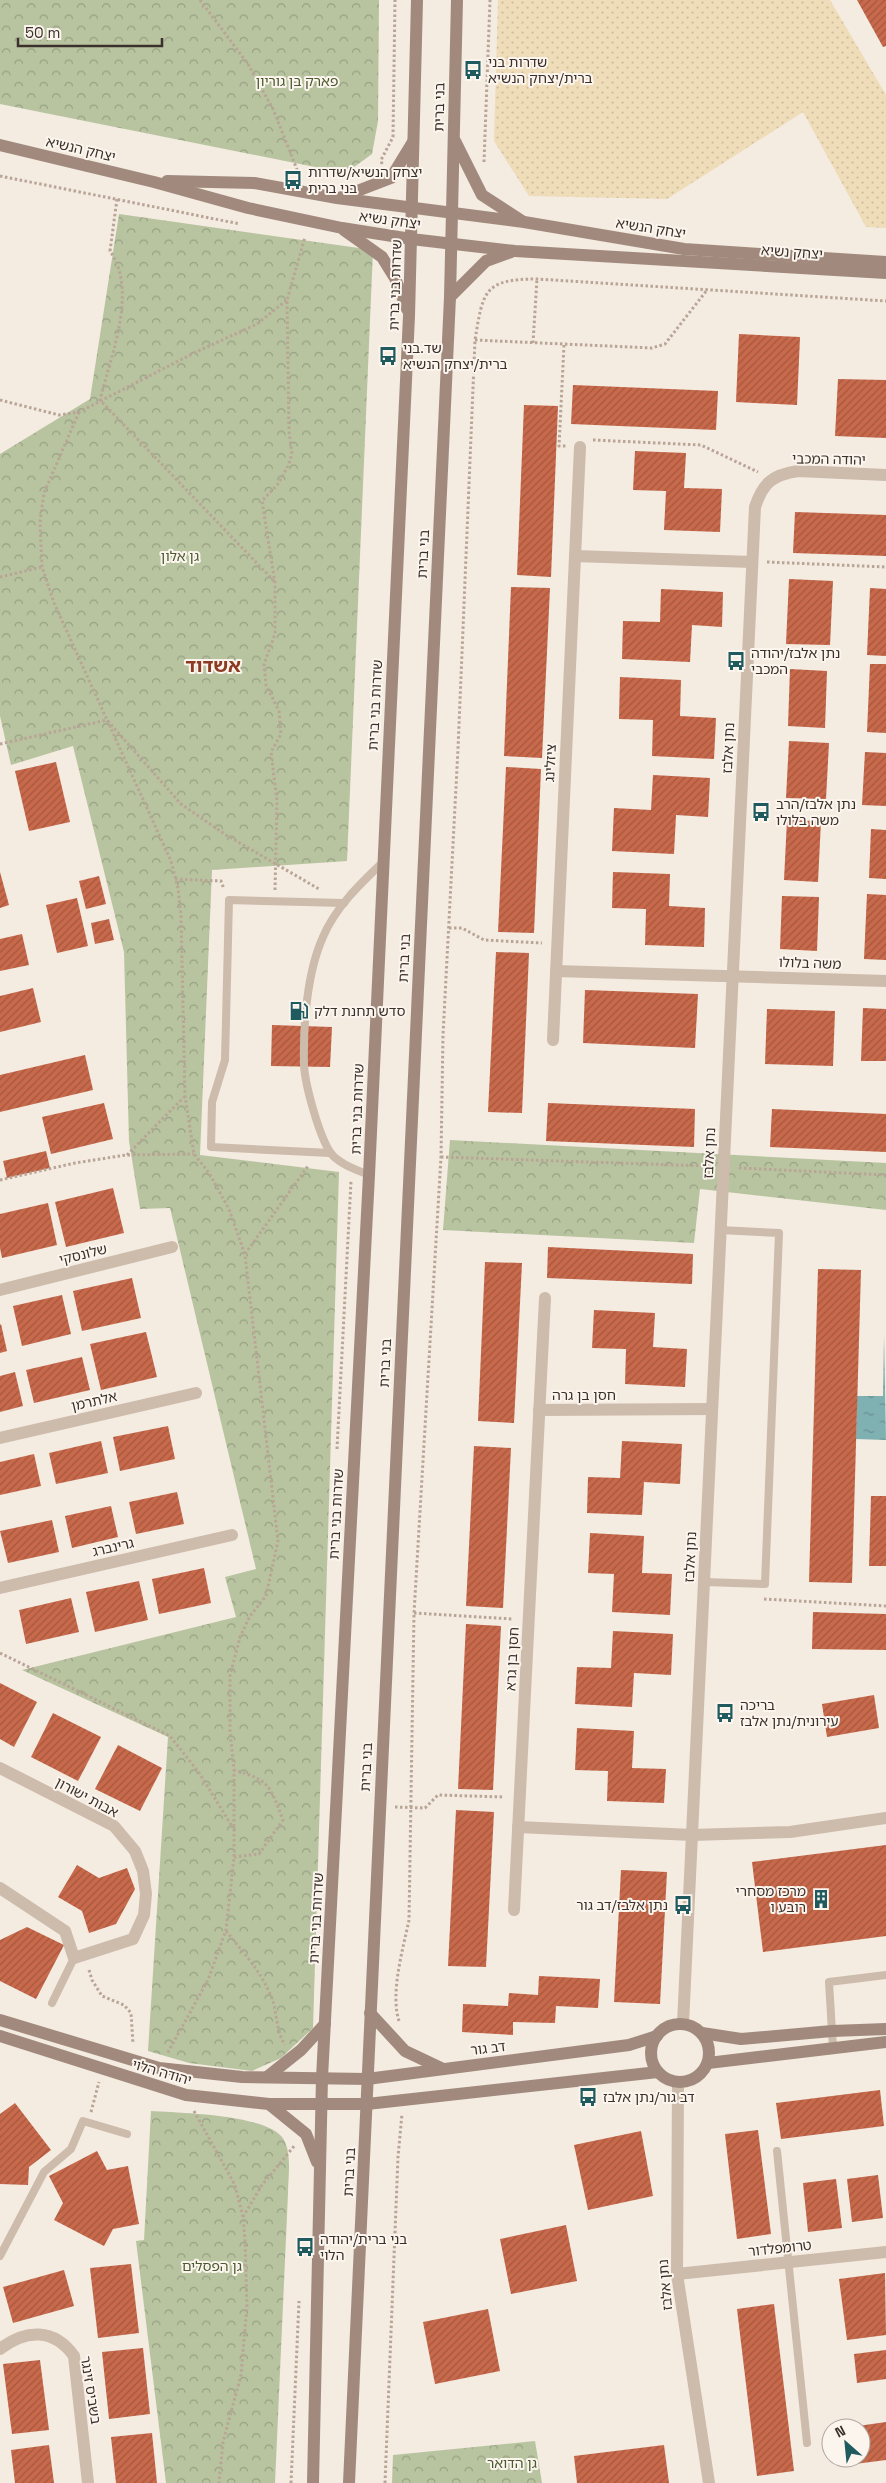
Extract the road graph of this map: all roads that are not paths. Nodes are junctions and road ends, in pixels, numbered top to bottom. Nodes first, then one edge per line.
1 (417, 0) edge
2 (457, 0) edge
3 (454, 138) junction
4 (413, 142) junction
5 (0, 146) edge
6 (154, 182) junction
7 (337, 198) junction
8 (412, 209) junction
9 (453, 215) junction
10 (524, 222) junction
11 (342, 228) junction
12 (412, 239) junction
13 (452, 244) junction
14 (515, 251) junction
15 (886, 262) edge
16 (886, 272) edge
17 (450, 297) junction
18 (409, 316) junction
19 (580, 447) road end
20 (886, 475) edge
21 (773, 479) joint
22 (575, 556) junction
23 (752, 562) junction
24 (382, 863) junction
25 (344, 903) junction
26 (556, 971) junction
27 (733, 975) junction
28 (886, 981) edge
29 (553, 1040) dead end
30 (330, 1153) junction
31 (369, 1175) junction
32 (720, 1230) junction
33 (172, 1248) dead end
34 (0, 1290) edge
35 (545, 1298) dead end
36 (196, 1393) dead end
37 (712, 1409) junction
38 (539, 1410) junction
39 (0, 1438) edge
40 (232, 1535) dead end
41 (704, 1582) junction
42 (0, 1588) edge
43 (0, 1768) edge
44 (886, 1818) edge
45 (518, 1827) junction
46 (692, 1835) junction
47 (0, 1888) edge
48 (514, 1910) dead end
49 (79, 1956) junction
50 (886, 1975) edge
51 (52, 2004) dead end
52 (370, 2013) junction
53 (0, 2020) edge
54 (325, 2024) junction
55 (683, 2024) junction
56 (886, 2029) edge
57 (832, 2030) junction
58 (702, 2033) junction
59 (0, 2036) edge
60 (657, 2036) junction
61 (886, 2042) edge
62 (833, 2048) junction
63 (708, 2062) junction
64 (443, 2069) junction
65 (658, 2072) junction
66 (267, 2077) junction
67 (322, 2078) junction
68 (367, 2079) junction
69 (678, 2082) junction
70 (269, 2104) junction
71 (367, 2104) junction
72 (322, 2105) junction
73 (128, 2134) dead end
74 (777, 2151) dead end
75 (320, 2174) junction
76 (886, 2252) edge
77 (0, 2256) edge
78 (787, 2263) junction
79 (676, 2274) junction
80 (0, 2349) edge
81 (807, 2443) dead end
82 (88, 2483) edge
83 (313, 2483) edge
84 (349, 2483) edge
85 (709, 2483) edge

1 - 4 main road, בני ברית
2 - 3 main road, בני ברית
3 - 9 main road, בני ברית
3 - 10 main road
4 - 7 main road
4 - 8 main road, שדרות בני ברית
5 - 6 main road, יצחק הנשיא
6 - 7 main road, יצחק נשיא
6 - 11 main road, יצחק נשיא
7 - 8 main road, יצחק נשיא
8 - 9 main road, יצחק הנשיא
8 - 12 main road, שדרות בני ברית
9 - 10 main road, יצחק הנשיא
9 - 13 main road
10 - 15 main road, יצחק הנשיא
11 - 12 main road, יצחק נשיא
11 - 18 main road
12 - 13 main road, יצחק נשיא
12 - 18 main road, שדרות בני ברית
13 - 14 main road, יצחק נשיא
13 - 17 main road, בני ברית
14 - 16 main road, יצחק נשיא
14 - 17 main road
17 - 52 main road, בני ברית
18 - 24 main road, שדרות בני ברית
19 - 22 street, ציזלינג
20 - 21 street, יהודה המכבי
21 - 23 street, נתן אלבז
22 - 23 street
22 - 26 street, ציזלינג
23 - 27 street, נתן אלבז
24 - 25 lane
24 - 31 main road, שדרות בני ברית
25 - 30 lane
25 - 30 lane
26 - 27 street
26 - 29 street, ציזלינג
27 - 28 street, משה בלולו
27 - 32 street, נתן אלבז
30 - 31 lane
31 - 54 main road, שדרות בני ברית
32 - 37 street, נתן אלבז
32 - 41 lane
33 - 34 street, שלונסקי
35 - 38 street, חסן בן גרה
36 - 39 street, אלתרמן
37 - 38 street, חסן בן גרה
37 - 41 street, נתן אלבז
38 - 45 street, חסן בן גרא
40 - 42 street, גרינברג
41 - 46 street, נתן אלבז
43 - 49 street, אבות ישורון
44 - 46 street
45 - 46 street
45 - 48 street, חסן בן גרא
46 - 55 street, נתן אלבז
47 - 49 street
49 - 51 lane
50 - 57 lane
52 - 64 main road
52 - 68 main road, בני ברית
53 - 66 main road, יהודה הלוי
54 - 66 main road
54 - 67 main road, שדרות בני ברית
55 - 58 main road
55 - 60 main road
56 - 57 main road
57 - 58 main road
57 - 62 lane
58 - 63 main road
59 - 70 main road, יהודה הלוי
60 - 64 main road, דב גור
60 - 65 main road
61 - 62 main road
62 - 63 main road
63 - 69 main road
64 - 68 main road, דב גור
65 - 69 main road
65 - 71 main road
66 - 67 main road, יהודה הלוי
67 - 68 main road, דב גור
67 - 72 main road, בני ברית
68 - 71 main road, בני ברית
69 - 79 street, נתן אלבז
70 - 72 main road, יהודה הלוי
70 - 75 main road
71 - 72 main road
71 - 84 main road, בני ברית
72 - 75 main road, בני ברית
73 - 77 lane
74 - 78 lane
75 - 83 main road, בני ברית
76 - 78 street, טרומפלדור
78 - 79 street, טרומפלדור
78 - 81 lane
79 - 85 street, נתן אלבז
80 - 82 street, בשביס זינגר

